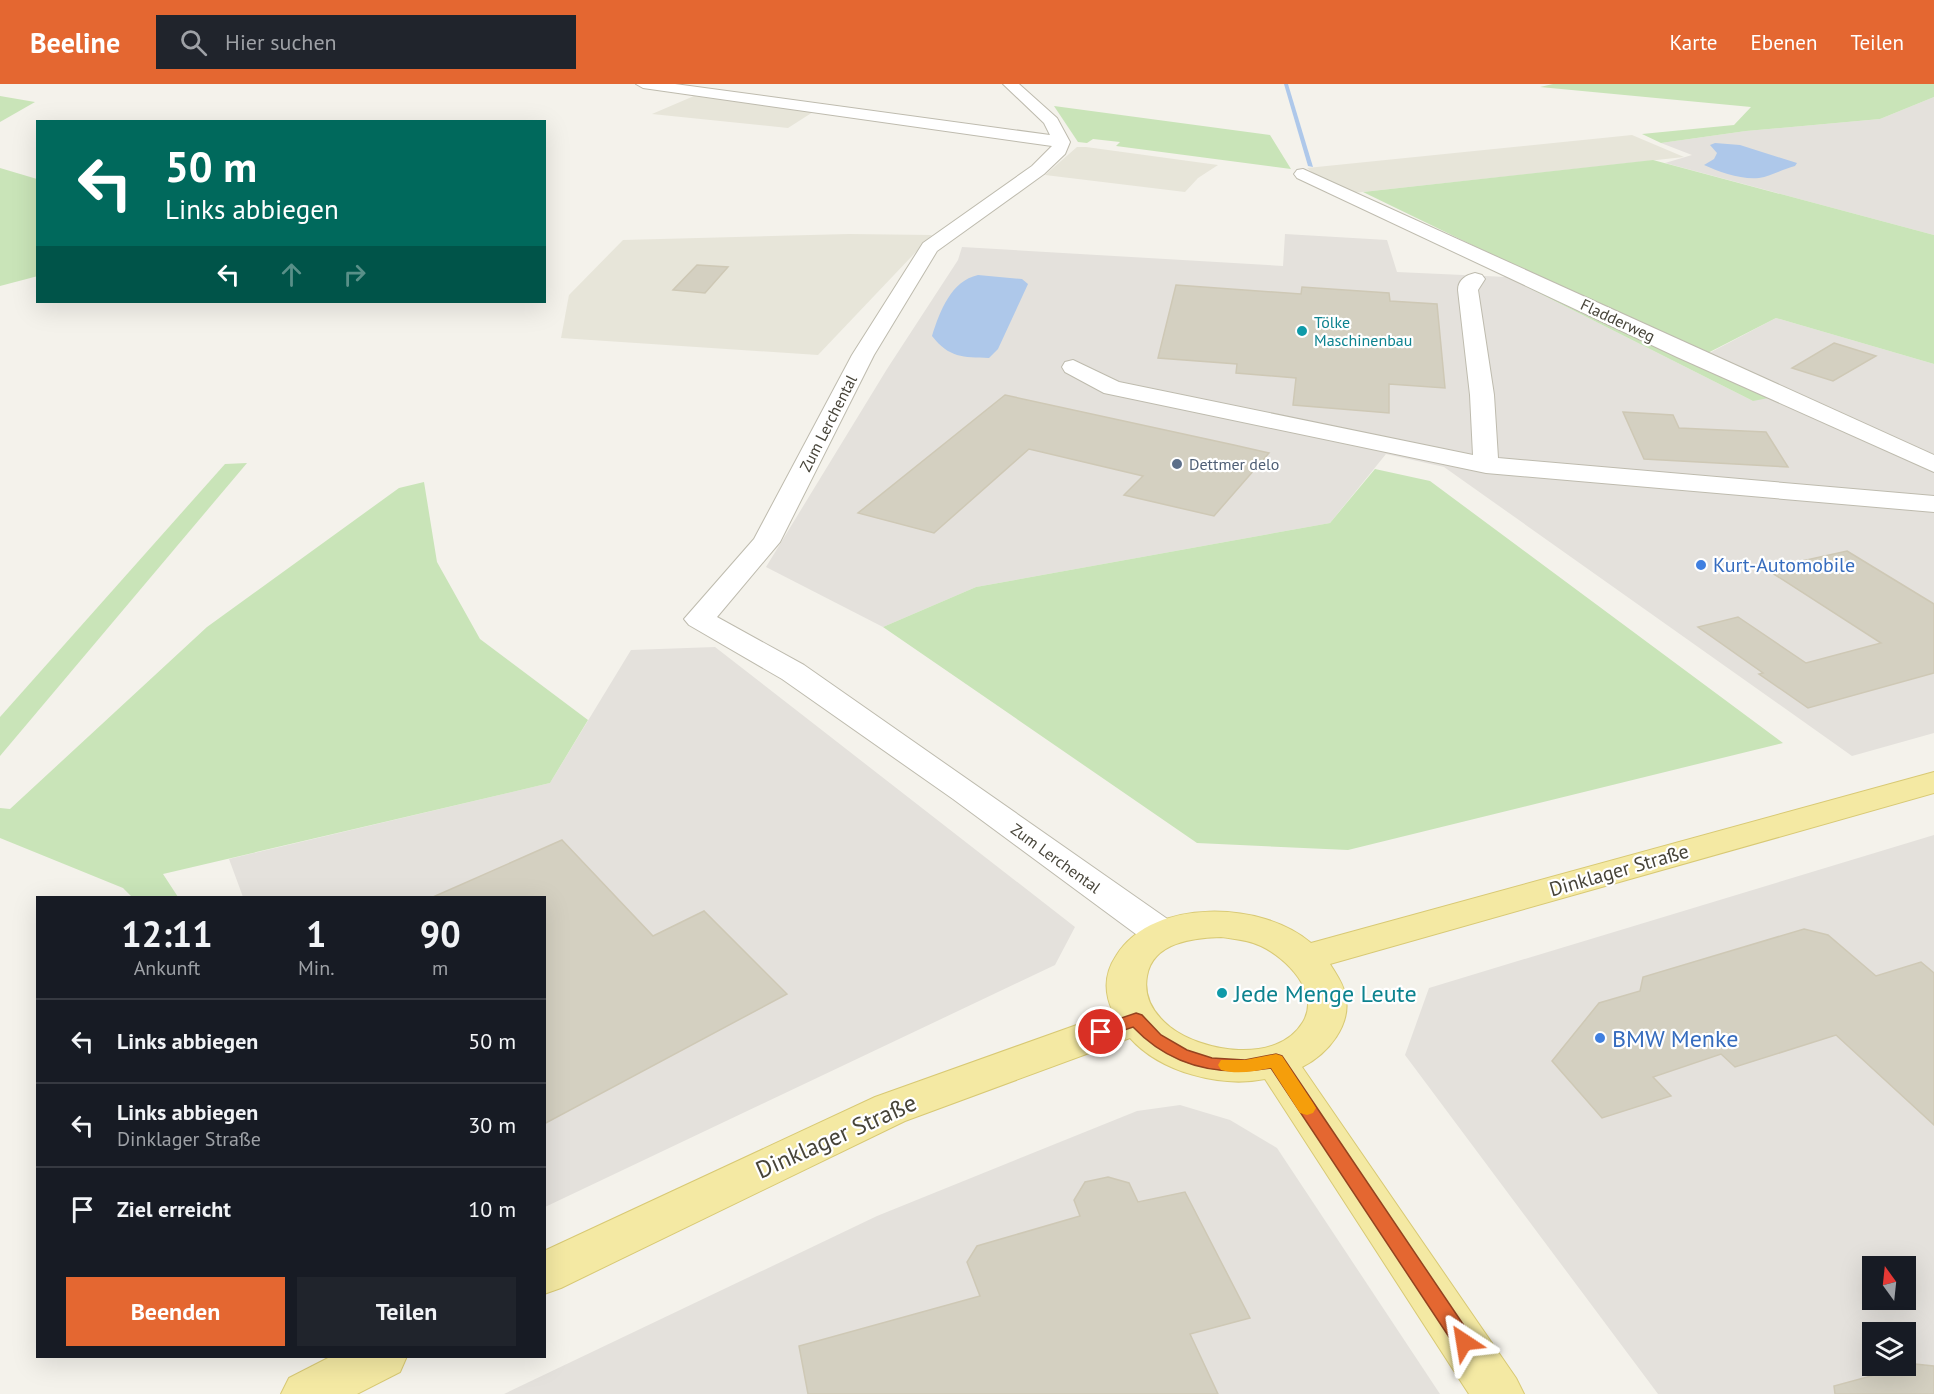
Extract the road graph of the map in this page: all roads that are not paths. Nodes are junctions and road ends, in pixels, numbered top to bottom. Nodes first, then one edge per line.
1 (643, 84) edge
2 (1010, 84) edge
3 (1062, 142) junction
4 (1303, 174) dead end
5 (1475, 279) dead end
6 (1073, 367) dead end
7 (1934, 464) edge
8 (1486, 465) junction
9 (1934, 504) edge
10 (1934, 782) edge
11 (1162, 934) junction
12 (1305, 958) junction
13 (1136, 1020) junction
14 (1276, 1061) junction
15 (546, 1273) edge
16 (378, 1358) edge
17 (307, 1394) edge
18 (1498, 1394) edge

1 - 3 street
2 - 3 street
3 - 11 street, Zum Lerchental
4 - 7 street, Fladderweg
5 - 8 street
6 - 8 street
8 - 9 street
10 - 12 main road, Dinklager Straße
11 - 12 main road
11 - 13 main road
12 - 14 main road
13 - 14 main road
13 - 15 main road, Dinklager Straße
14 - 18 main road
16 - 17 main road

